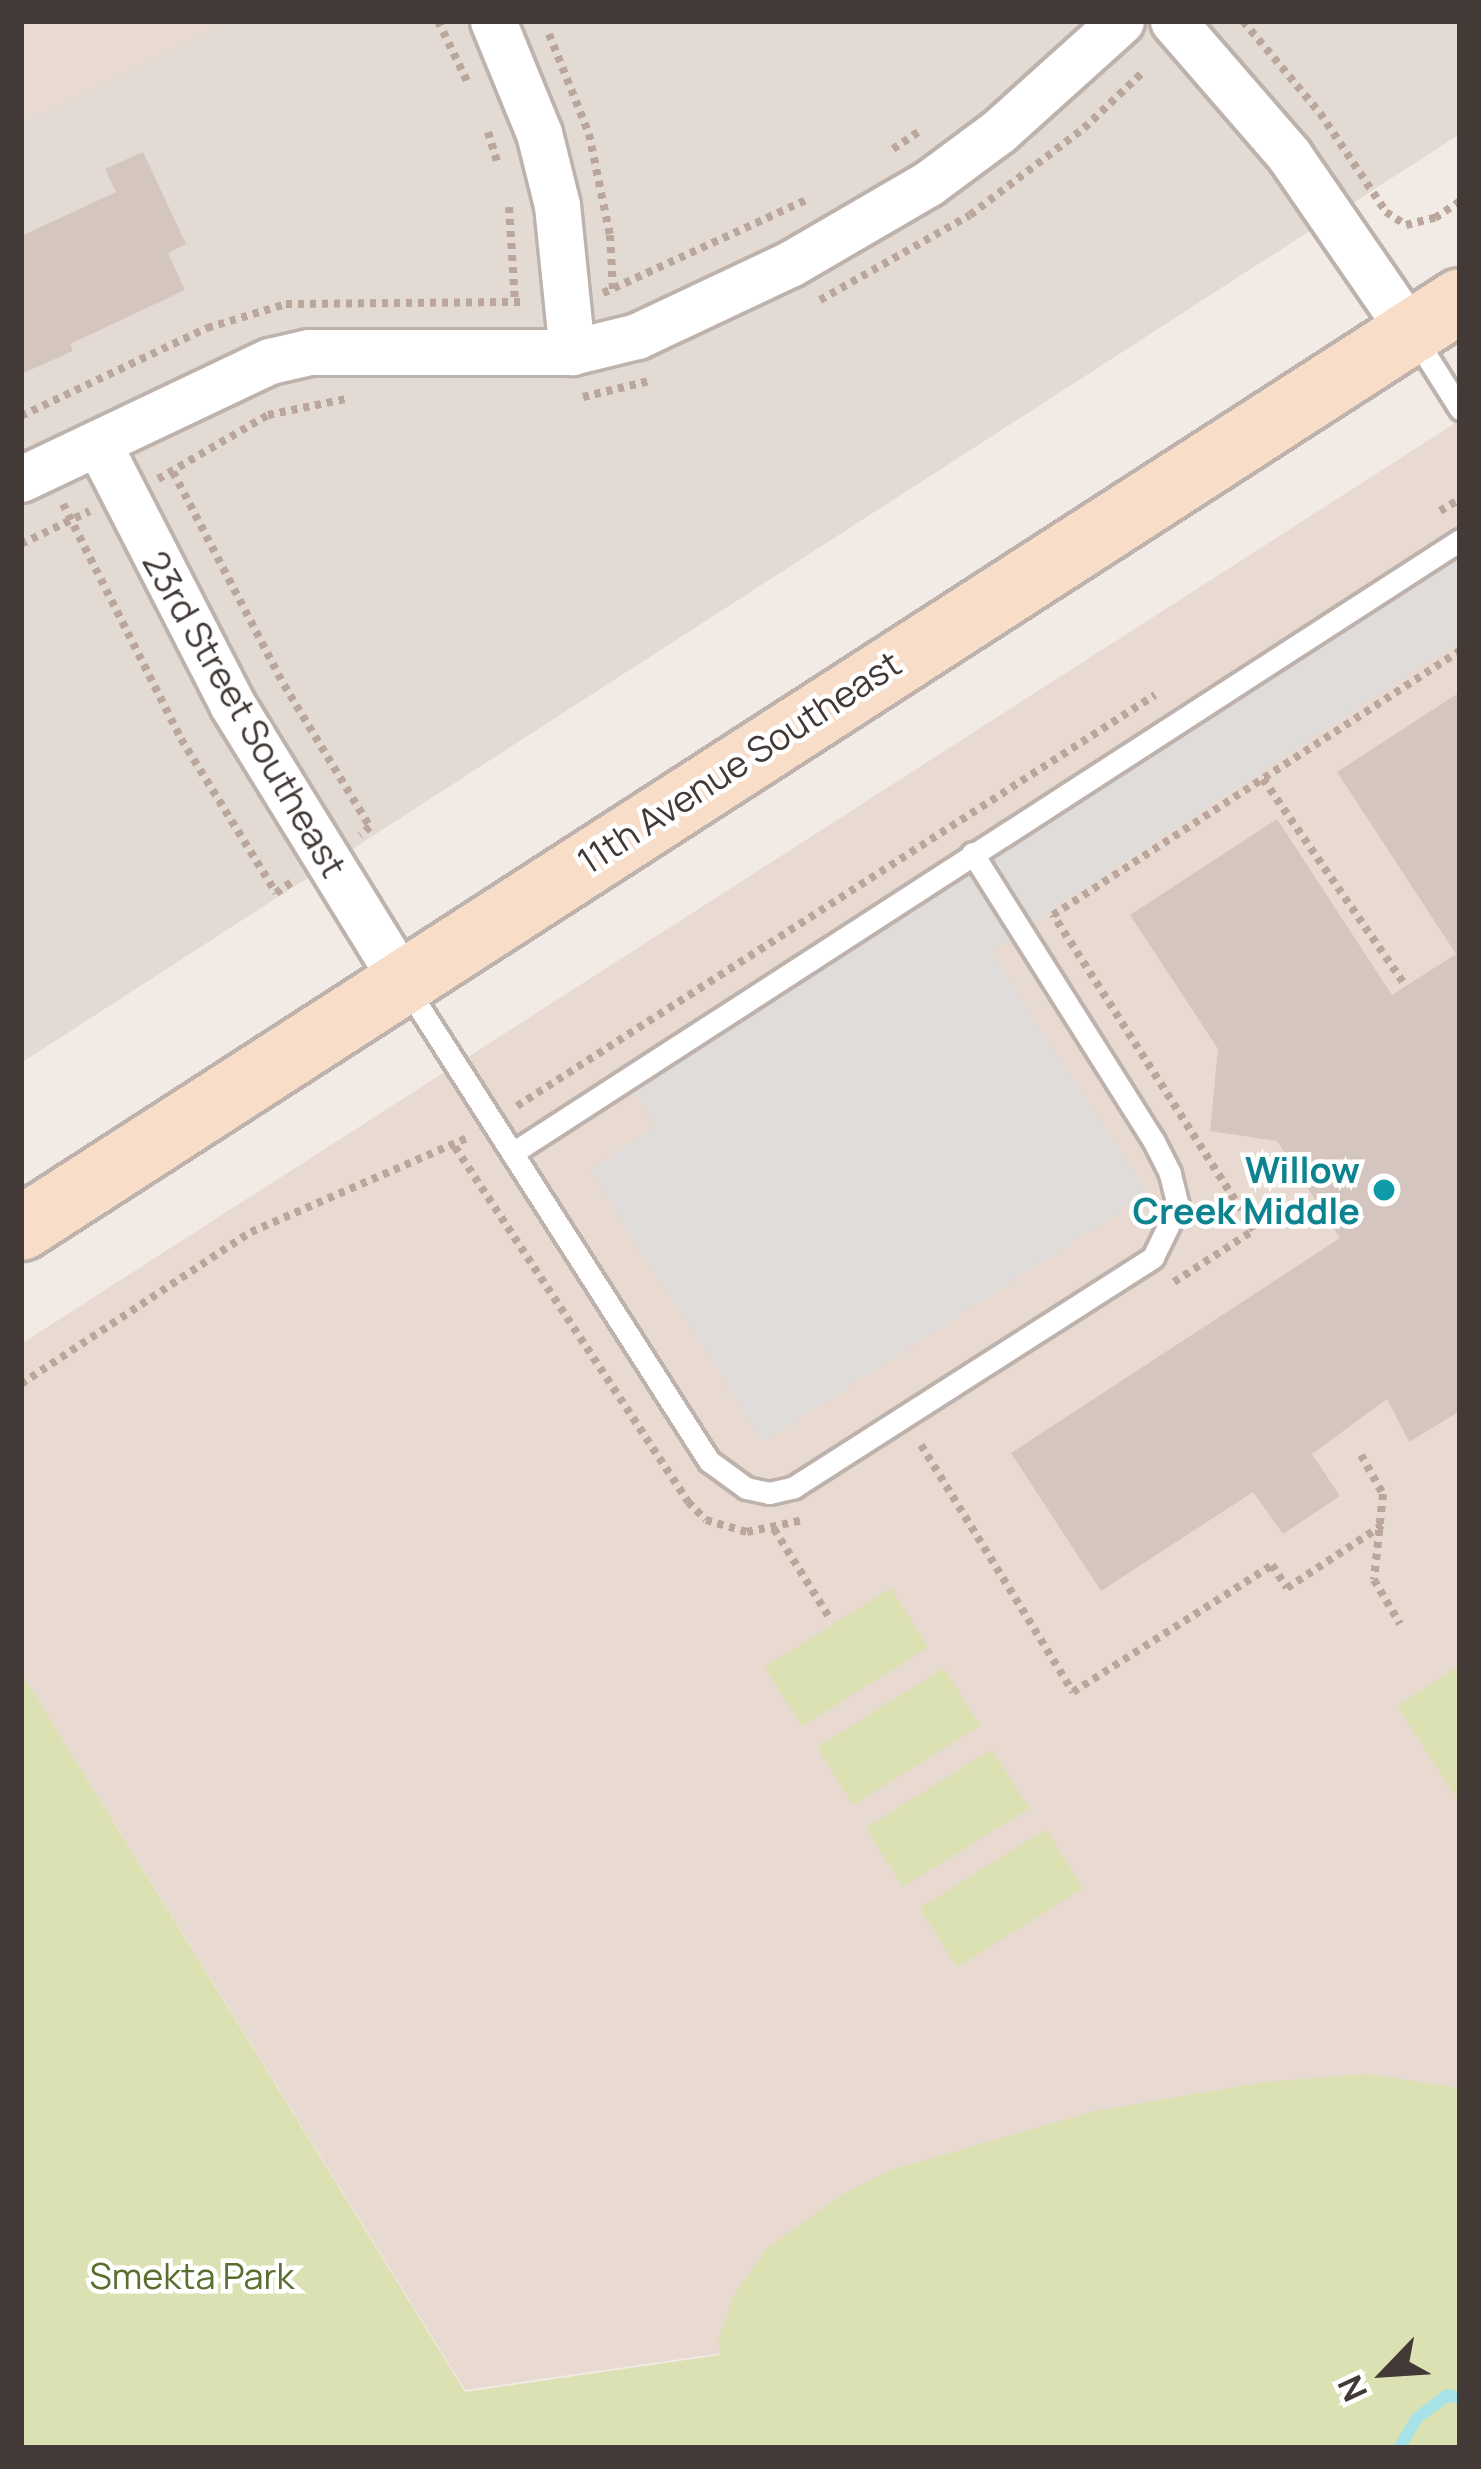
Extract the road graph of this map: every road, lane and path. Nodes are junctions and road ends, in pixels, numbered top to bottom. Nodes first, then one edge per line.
1 (438, 21) edge
2 (493, 21) edge
3 (1121, 21) edge
4 (1173, 21) edge
5 (472, 93) dead end
6 (935, 121) dead end
7 (487, 128) dead end
8 (887, 153) dead end
9 (502, 179) dead end
10 (506, 195) dead end
11 (815, 195) dead end
12 (1460, 202) edge
13 (1406, 225) dead end
14 (613, 290) dead end
15 (515, 302) dead end
16 (1435, 315) edge
17 (572, 352) junction
18 (650, 381) dead end
19 (561, 398) dead end
20 (365, 399) dead end
21 (1460, 409) edge
22 (98, 442) junction
23 (21, 479) edge
24 (1460, 499) edge
25 (1448, 506) dead end
26 (1460, 539) edge
27 (21, 544) edge
28 (1460, 651) edge
29 (1263, 779) junction
30 (972, 853) junction
31 (326, 860) junction
32 (402, 980) junction
33 (1406, 986) dead end
34 (514, 1152) junction
35 (21, 1228) edge
36 (1254, 1230) dead end
37 (21, 1384) edge
38 (921, 1445) dead end
39 (1360, 1455) dead end
40 (1384, 1524) junction
41 (829, 1617) dead end
42 (1400, 1624) dead end

1 - 5 path
2 - 17 street
3 - 17 street
4 - 16 street
6 - 8 path
7 - 9 path
10 - 15 path
11 - 14 path
12 - 13 path
16 - 21 lane
16 - 32 main road, 11th Avenue Southeast
17 - 22 street
18 - 19 path
20 - 31 path
22 - 23 street
22 - 31 street, 23rd Street Southeast
24 - 25 path
26 - 30 lane
27 - 31 path
28 - 29 path
29 - 33 path
29 - 36 path
30 - 34 lane
30 - 34 lane
31 - 32 street, 23rd Street Southeast
32 - 34 lane
32 - 35 main road, 11th Avenue Southeast
37 - 41 path
38 - 40 path
39 - 40 path
40 - 42 path

